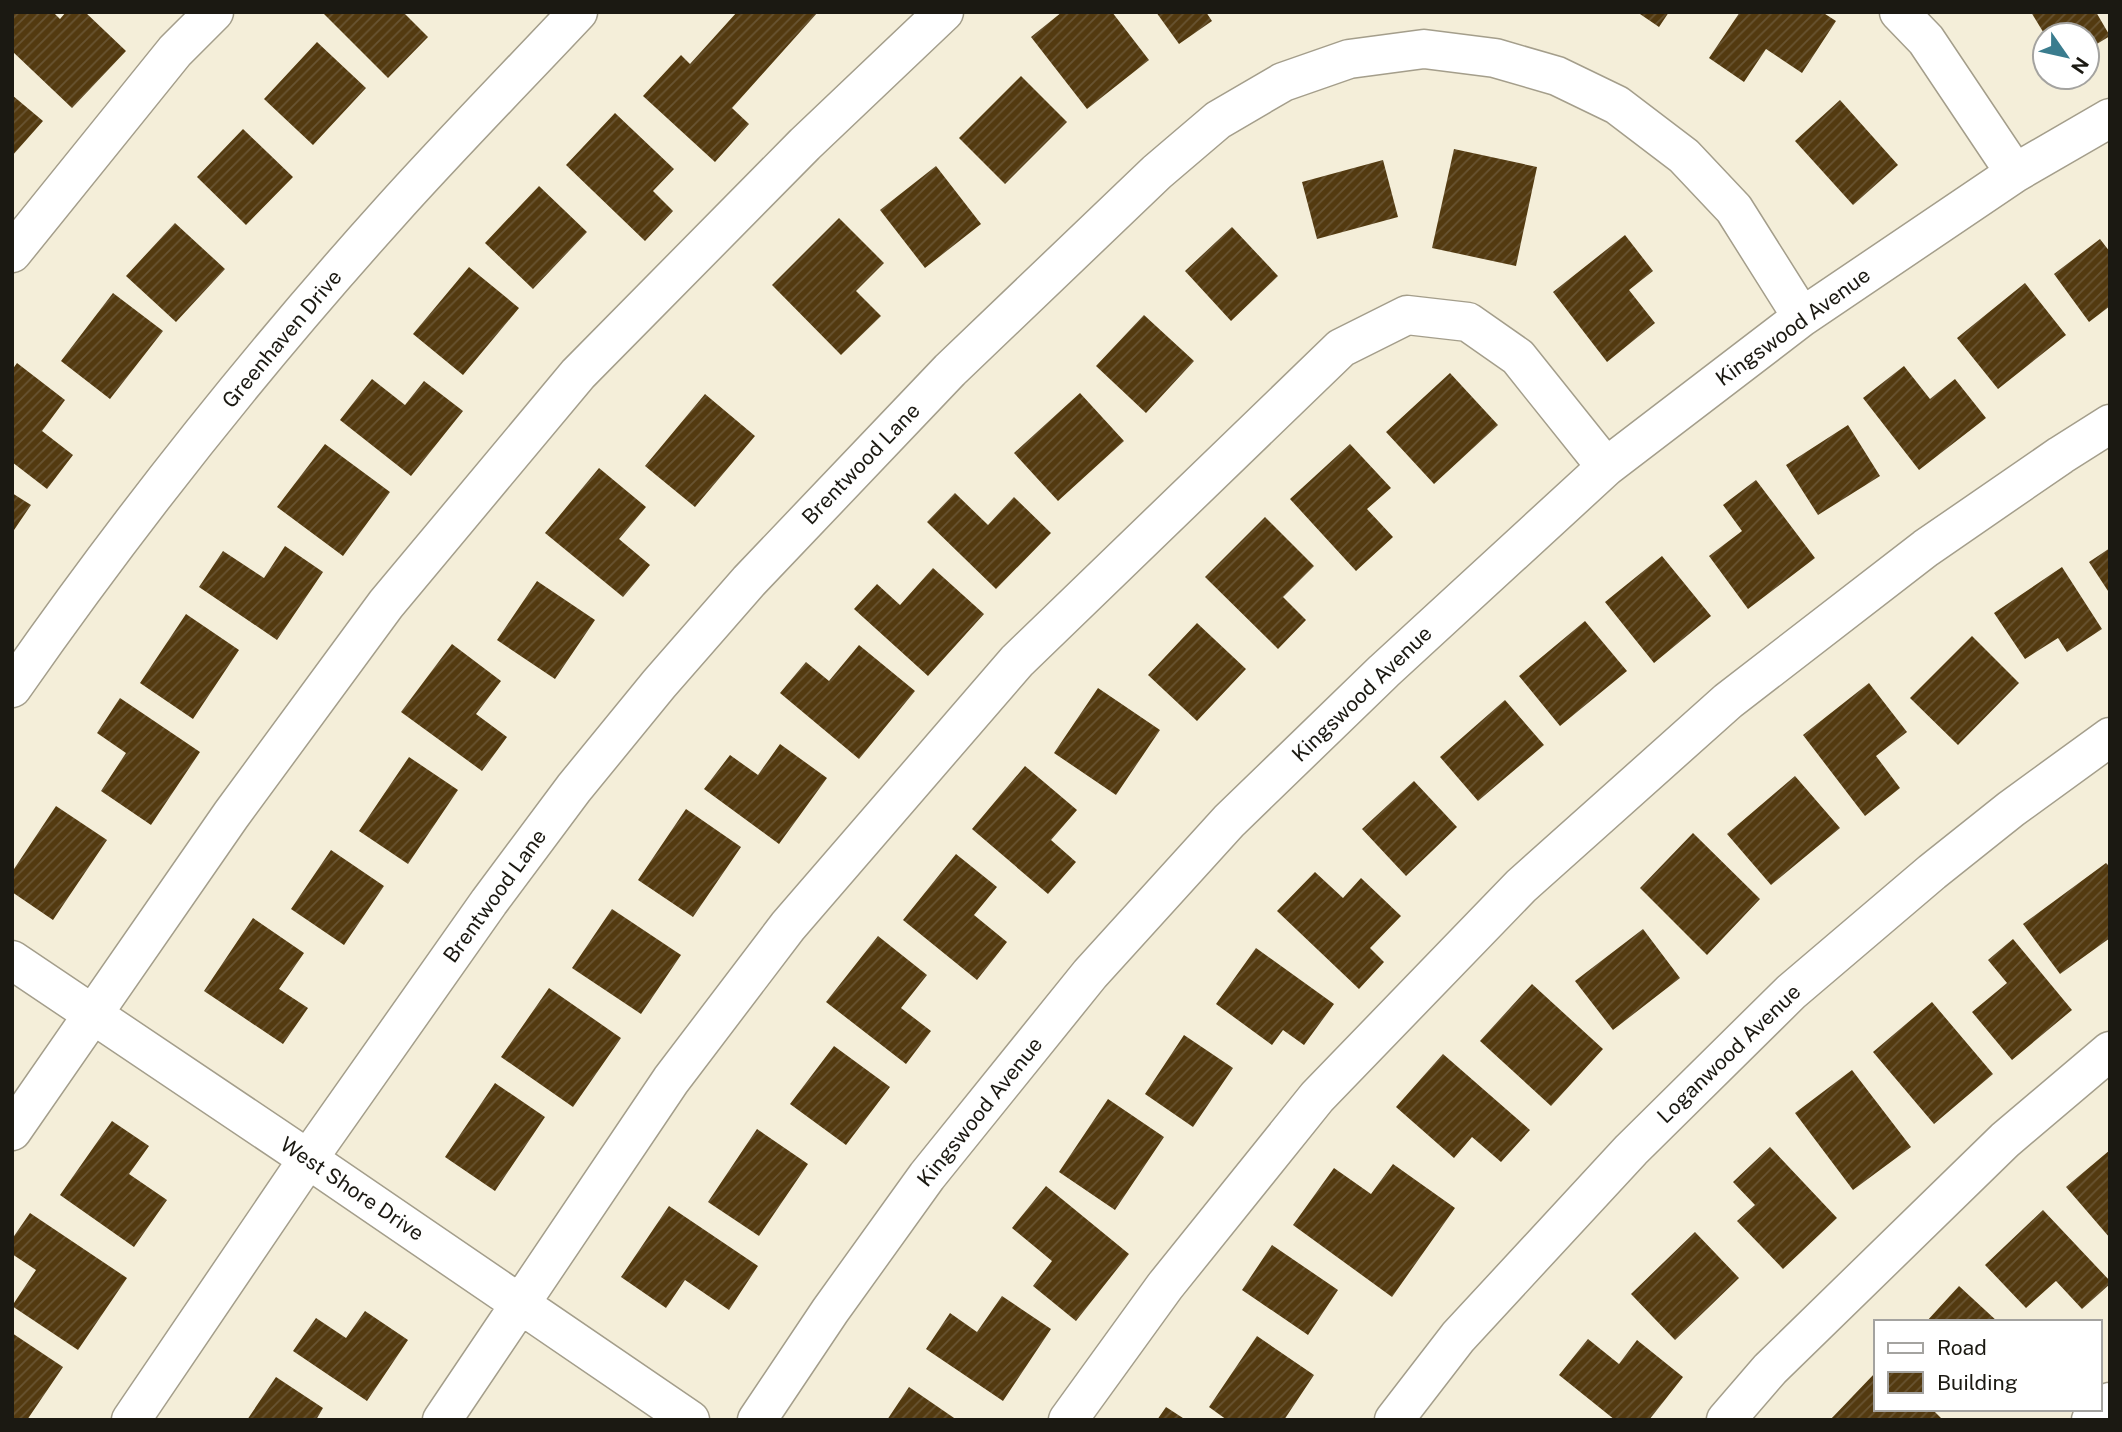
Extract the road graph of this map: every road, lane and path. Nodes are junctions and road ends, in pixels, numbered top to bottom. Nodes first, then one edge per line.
1 (214, 12) edge
2 (578, 12) edge
3 (944, 12) edge
4 (1899, 12) edge
5 (2110, 117) edge
6 (2015, 173) junction
7 (12, 253) edge
8 (1802, 317) junction
9 (2110, 424) edge
10 (1606, 467) junction
11 (12, 688) edge
12 (2110, 737) edge
13 (12, 960) edge
14 (92, 1014) junction
15 (2110, 1051) edge
16 (12, 1131) edge
17 (308, 1159) junction
18 (520, 1304) junction
19 (131, 1420) edge
20 (442, 1420) edge
21 (690, 1420) edge
22 (757, 1420) edge
23 (1068, 1420) edge
24 (1394, 1420) edge
25 (1726, 1420) edge

1 - 7 street
2 - 11 street, Greenhaven Drive
3 - 14 street
4 - 6 street
5 - 6 street, Kingswood Avenue
6 - 8 street, Kingswood Avenue
8 - 10 street, Kingswood Avenue
8 - 17 street, Brentwood Lane
9 - 23 street
10 - 18 street
10 - 22 street, Kingswood Avenue
12 - 24 street, Loganwood Avenue
13 - 14 street, West Shore Drive
14 - 16 street
14 - 17 street, West Shore Drive
15 - 25 street
17 - 18 street, West Shore Drive
17 - 19 street, Brentwood Lane
18 - 20 street
18 - 21 street, West Shore Drive

